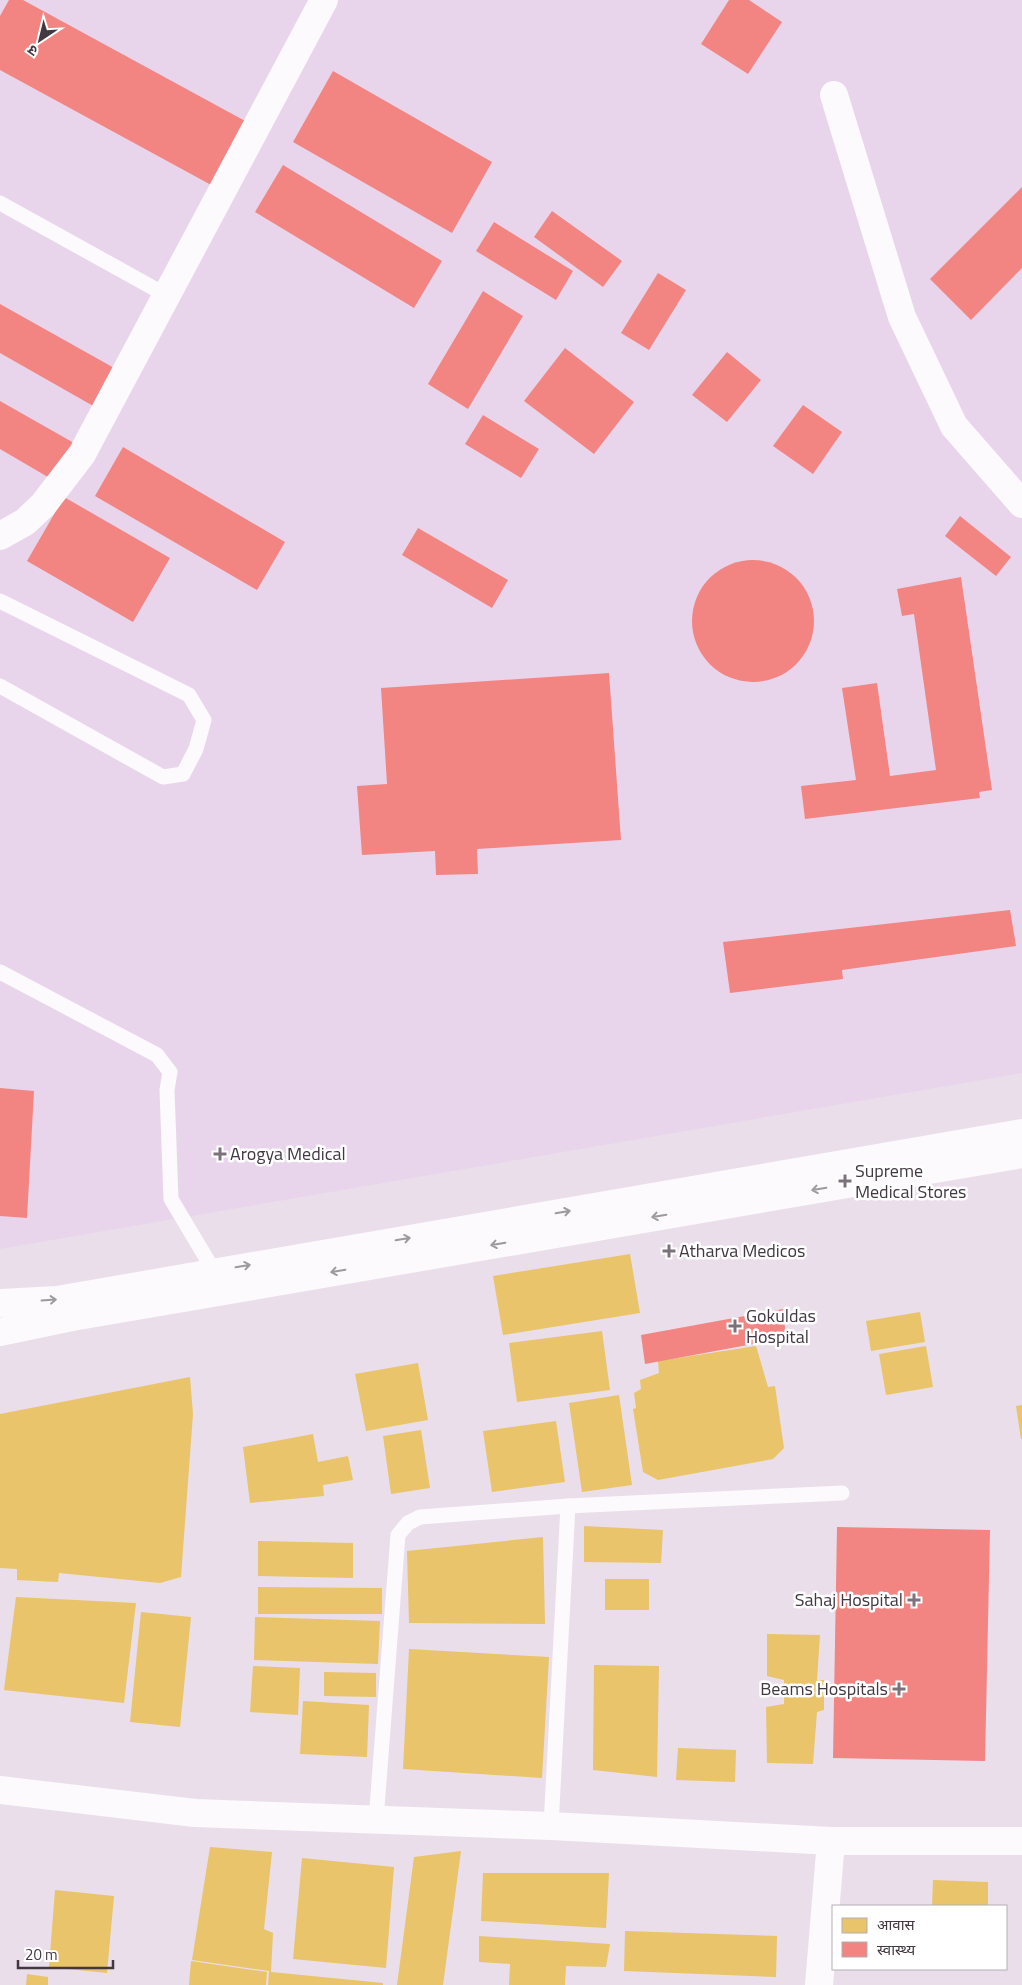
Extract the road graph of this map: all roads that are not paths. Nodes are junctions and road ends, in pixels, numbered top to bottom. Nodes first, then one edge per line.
1 (324, 0) edge
2 (834, 95) dead end
3 (0, 203) edge
4 (166, 295) junction
5 (1022, 504) edge
6 (0, 536) edge
7 (0, 601) edge
8 (0, 686) edge
9 (0, 972) edge
10 (1022, 1134) edge
11 (1022, 1154) edge
12 (214, 1271) junction
13 (0, 1303) edge
14 (0, 1332) edge
15 (842, 1493) dead end
16 (568, 1506) junction
17 (0, 1790) edge
18 (376, 1820) junction
19 (551, 1826) junction
20 (831, 1841) junction
21 (1022, 1841) edge
22 (819, 1985) edge

1 - 4 street
2 - 5 street
3 - 4 lane
4 - 6 street
7 - 8 lane
9 - 12 lane
12 -> 10 street
11 -> 14 street
13 -> 12 street
15 - 16 lane
16 - 18 lane
16 - 19 lane
17 - 18 street
18 - 19 street
19 - 20 street
20 - 21 street
20 - 22 street

